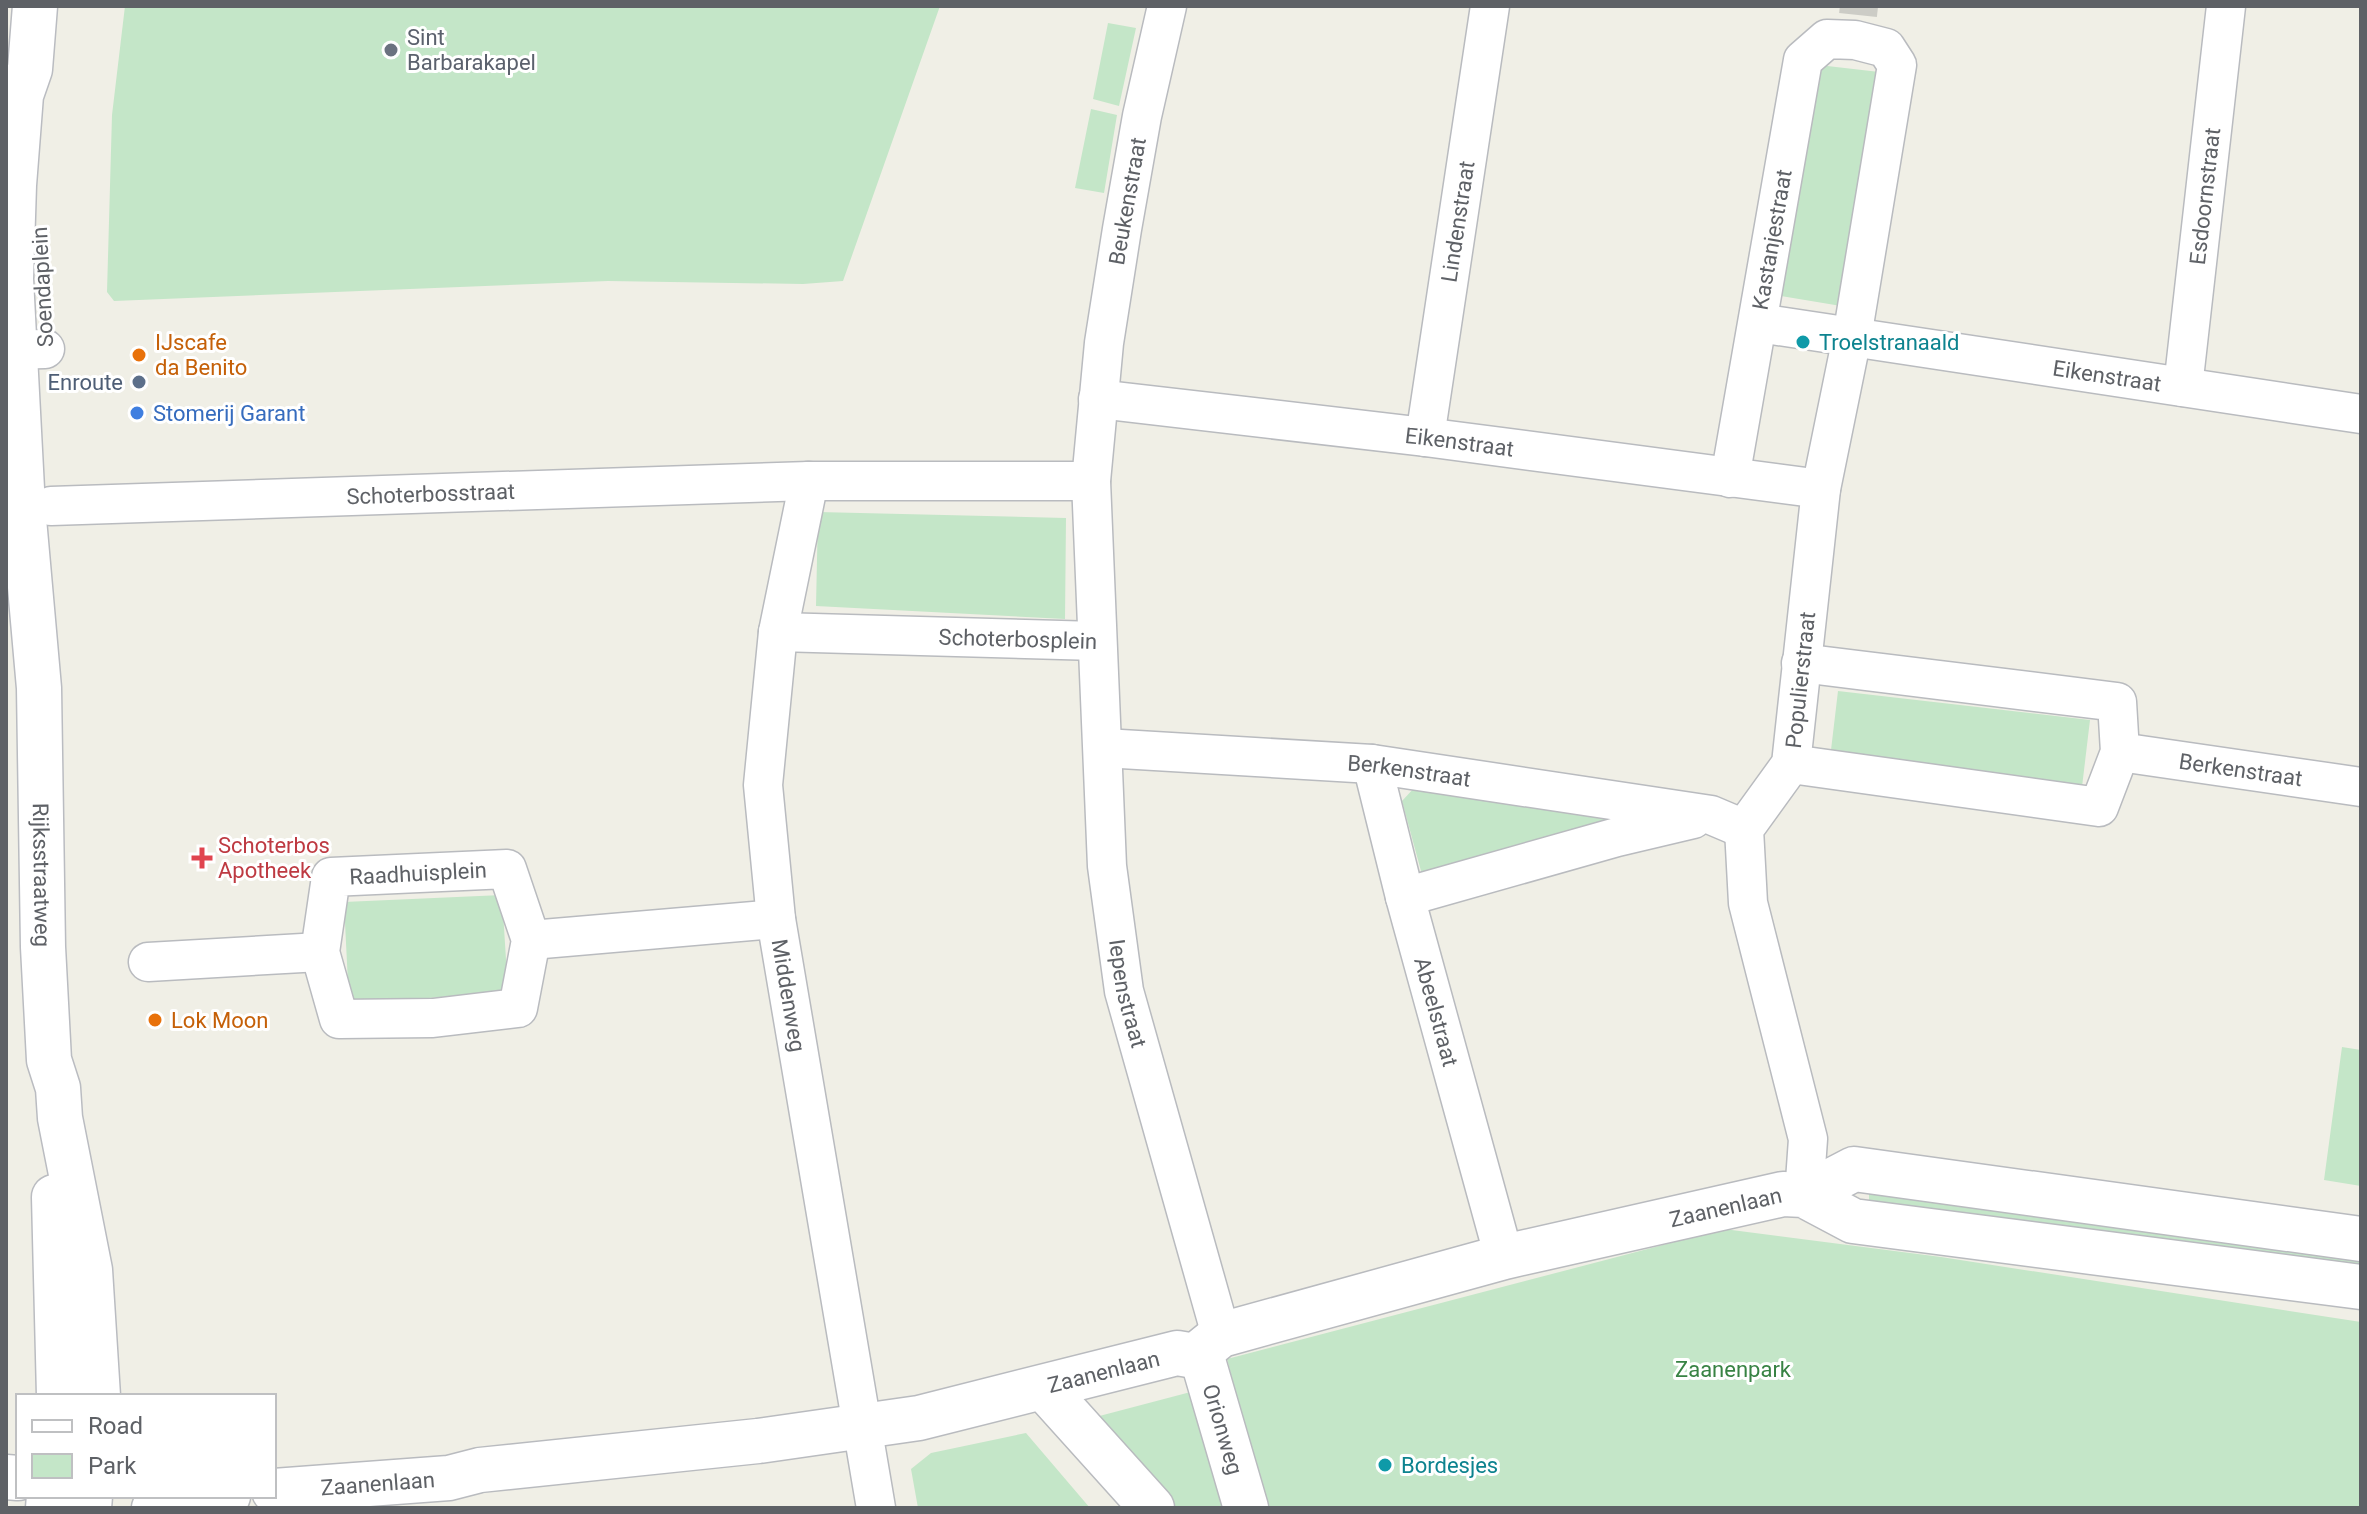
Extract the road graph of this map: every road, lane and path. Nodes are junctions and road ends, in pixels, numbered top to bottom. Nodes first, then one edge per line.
1 (1167, 6) edge
2 (1490, 6) edge
3 (2226, 6) edge
4 (36, 8) edge
5 (1759, 323) junction
6 (1852, 337) junction
7 (22, 349) edge
8 (2183, 387) junction
9 (1098, 399) junction
10 (2361, 414) edge
11 (1425, 437) junction
12 (1730, 478) junction
13 (809, 481) junction
14 (1091, 481) junction
15 (1821, 489) junction
16 (37, 507) junction
17 (778, 632) junction
18 (1097, 641) junction
19 (1801, 663) junction
20 (1104, 748) junction
21 (2120, 752) junction
22 (1372, 764) junction
23 (1791, 764) junction
24 (2361, 787) edge
25 (1728, 822) junction
26 (1405, 897) junction
27 (776, 919) junction
28 (531, 940) junction
29 (320, 952) junction
30 (148, 962) dead end
31 (49, 1060) junction
32 (1804, 1195) junction
33 (2361, 1239) edge
34 (1504, 1257) junction
35 (2361, 1287) edge
36 (1208, 1345) junction
37 (1044, 1388) junction
38 (59, 1394) edge
39 (98, 1394) edge
40 (862, 1426) junction
41 (480, 1470) junction
42 (276, 1476) edge
43 (276, 1491) edge
44 (216, 1498) edge
45 (154, 1508) edge
46 (876, 1508) edge
47 (1152, 1508) edge
48 (1246, 1508) edge

1 - 9 street, Beukenstraat
2 - 11 street, Lindenstraat
3 - 8 street, Esdoornstraat
4 - 7 street, Soendaplein
5 - 6 street, Eikenstraat
5 - 6 street, Kastanjestraat
5 - 12 street, Kastanjestraat
6 - 8 street, Eikenstraat
6 - 15 street, Populierstraat
7 - 16 street, Soendaplein
8 - 10 street, Eikenstraat
9 - 11 street, Eikenstraat
9 - 14 street, Schoterbosplein
11 - 12 street, Eikenstraat
12 - 15 street, Eikenstraat
13 - 14 street
13 - 16 street, Schoterbosstraat
13 - 17 street, Middenweg
14 - 18 street, Schoterbosplein
15 - 19 street, Populierstraat
16 - 31 street, Rijksstraatweg
17 - 18 street, Schoterbosplein
17 - 27 street, Middenweg
18 - 20 street, Iepenstraat
19 - 21 street
19 - 23 street, Populierstraat
20 - 22 street, Berkenstraat
20 - 36 street, Iepenstraat
21 - 23 street
21 - 24 street, Berkenstraat
22 - 25 street, Berkenstraat
22 - 26 street, Abeelstraat
23 - 25 street, Populierstraat
25 - 26 street
25 - 32 street
26 - 34 street, Abeelstraat
27 - 28 street
27 - 40 street, Middenweg
28 - 29 street, Raadhuisplein
28 - 29 street, Raadhuisplein
29 - 30 street
31 - 38 street, Rijksstraatweg
31 - 39 street, Rijksstraatweg
32 - 33 street, Zaanenlaan
32 - 34 street, Zaanenlaan
32 - 35 street, Zaanenlaan
34 - 36 street, Zaanenlaan
36 - 37 street, Zaanenlaan
36 - 48 street, Orionweg
37 - 40 street, Zaanenlaan
37 - 47 street
40 - 41 street, Zaanenlaan
40 - 46 street, Middenweg
41 - 42 street, Zaanenlaan
41 - 43 street, Zaanenlaan
44 - 45 street

